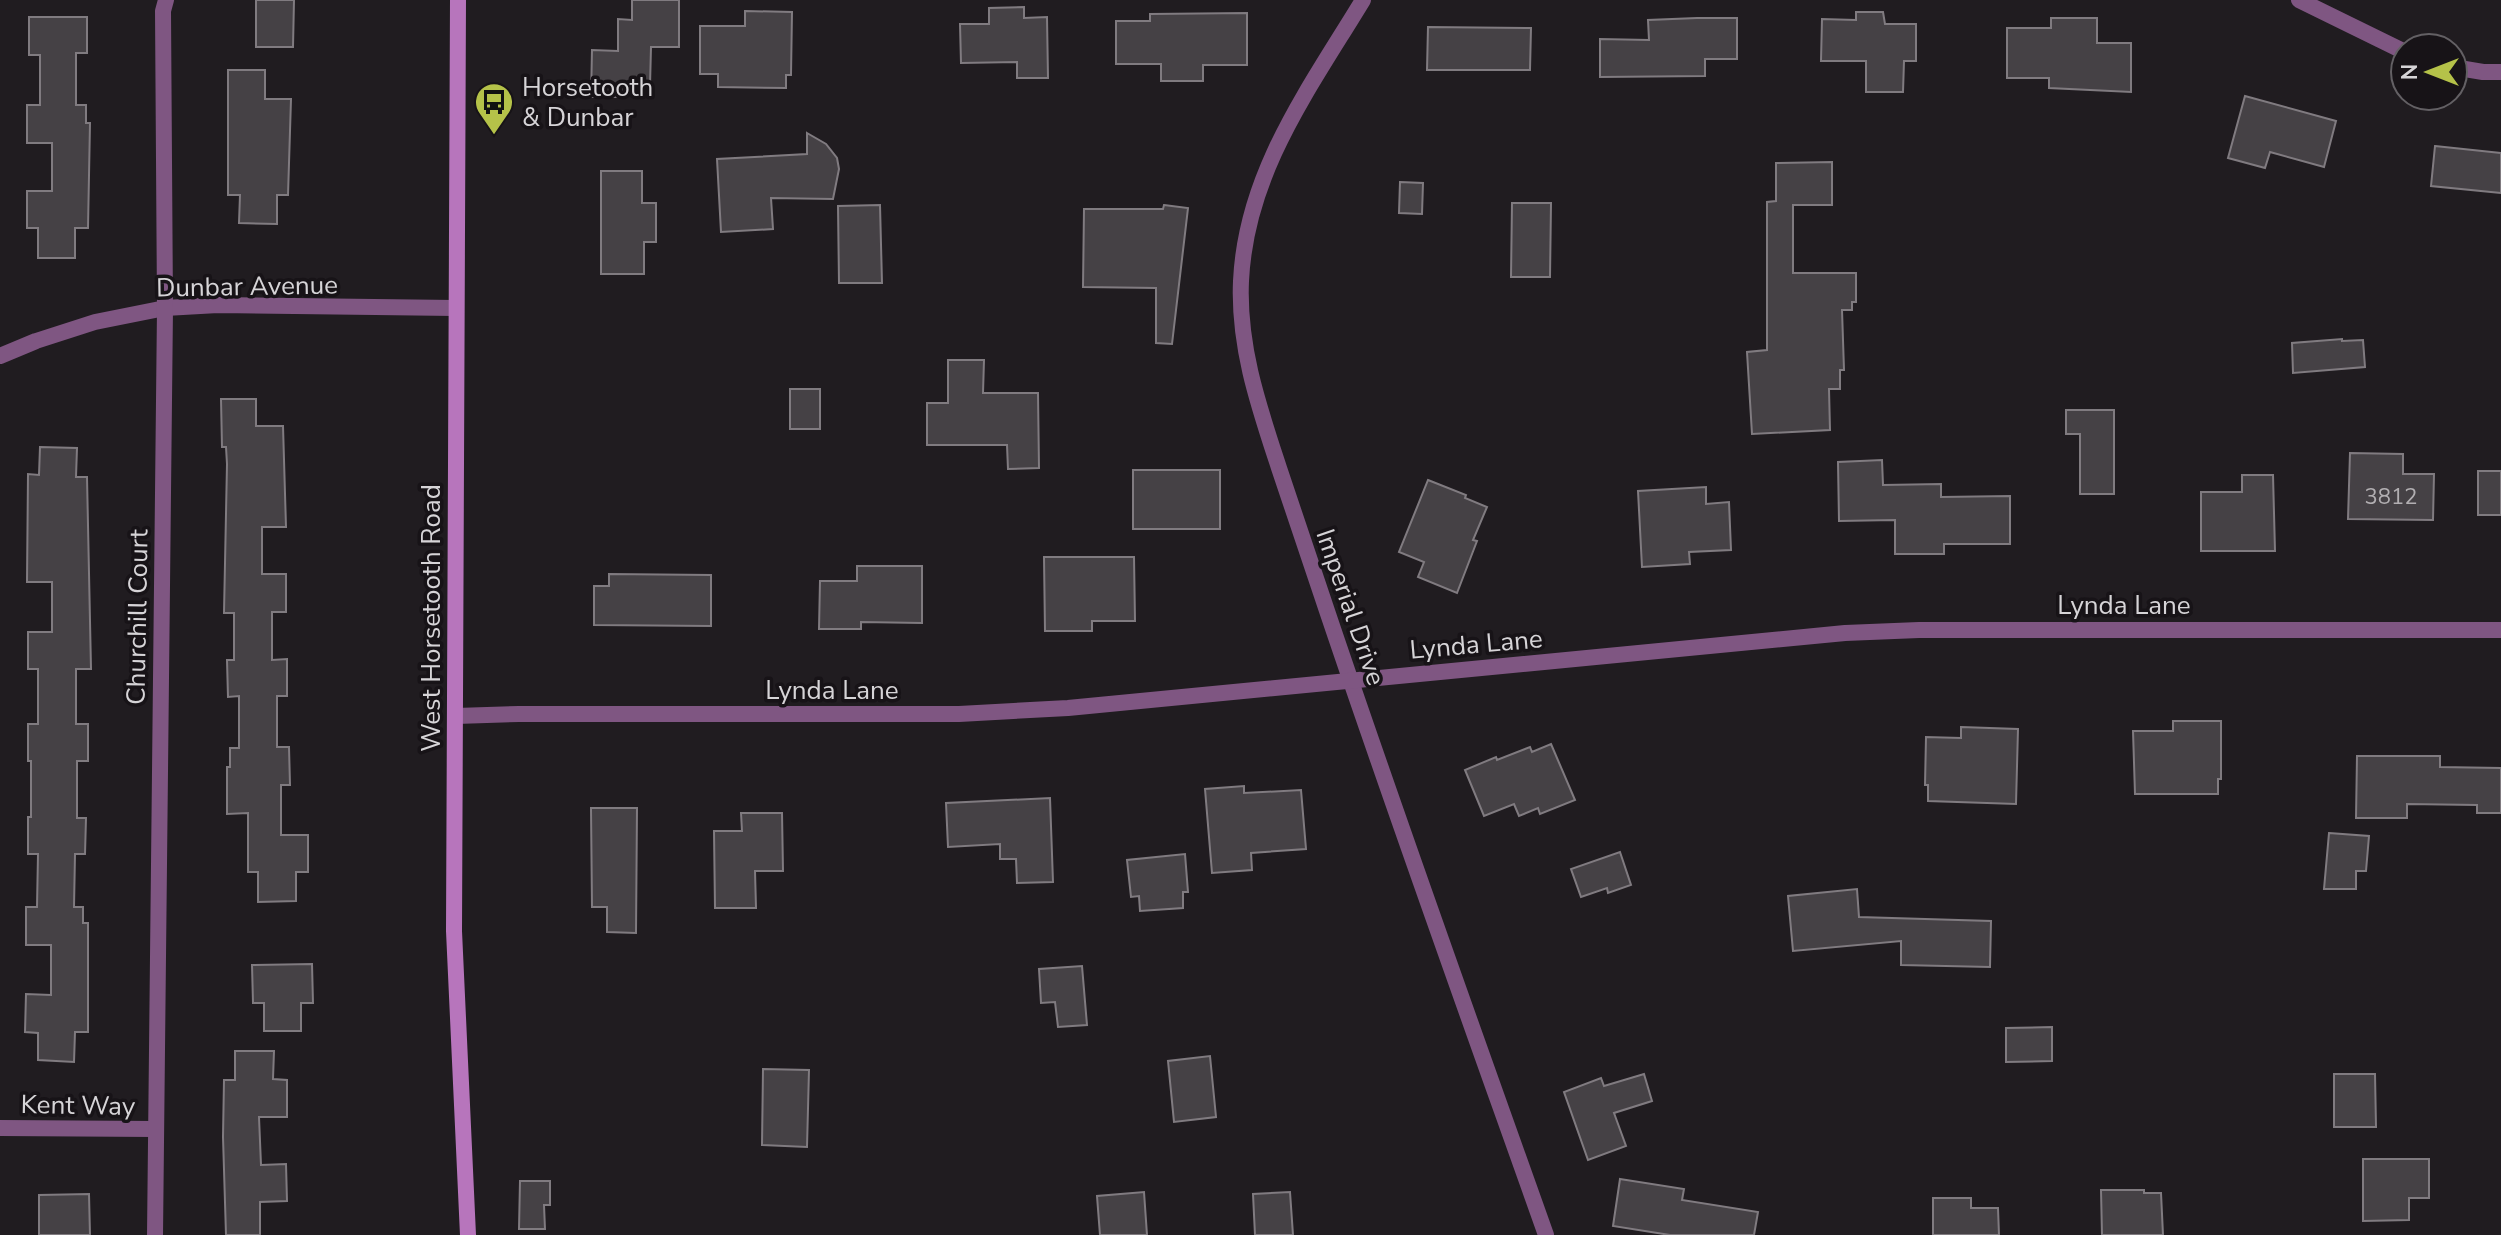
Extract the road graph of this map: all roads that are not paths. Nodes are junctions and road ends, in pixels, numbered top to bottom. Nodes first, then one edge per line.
1 (166, 0) edge
2 (458, 0) edge
3 (1363, 0) edge
4 (2299, 0) edge
5 (2389, 44) edge
6 (2469, 70) edge
7 (2501, 72) edge
8 (165, 308) junction
9 (455, 308) junction
10 (0, 356) edge
11 (2501, 630) edge
12 (1350, 680) junction
13 (456, 716) junction
14 (0, 1128) edge
15 (155, 1129) junction
16 (155, 1235) edge
17 (468, 1235) edge
18 (1546, 1235) edge

1 - 8 street, Churchill Court
2 - 9 main road, West Horsetooth Road
3 - 12 street, Imperial Drive
4 - 5 street
6 - 7 street
8 - 9 street, Dunbar Avenue
8 - 10 street, Dunbar Avenue
8 - 15 street, Churchill Court
9 - 13 main road, West Horsetooth Road
11 - 12 street, Lynda Lane
12 - 13 street, Lynda Lane
12 - 18 street, Imperial Drive
13 - 17 main road, West Horsetooth Road
14 - 15 street, Kent Way
15 - 16 street, Churchill Court

